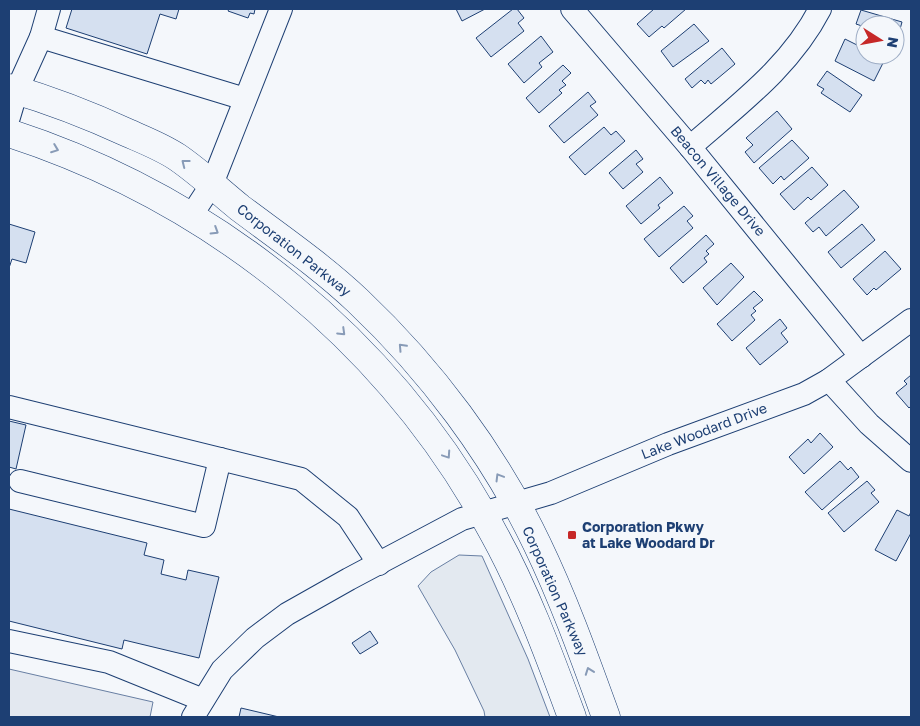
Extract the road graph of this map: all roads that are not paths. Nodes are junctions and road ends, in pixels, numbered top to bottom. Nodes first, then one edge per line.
1 (49, 9) edge
2 (281, 9) edge
3 (572, 9) edge
4 (820, 9) edge
5 (41, 37) junction
6 (13, 89) edge
7 (245, 99) junction
8 (9, 117) edge
9 (9, 133) edge
10 (690, 147) junction
11 (212, 184) junction
12 (191, 216) junction
13 (911, 320) edge
14 (861, 356) junction
15 (829, 380) junction
16 (9, 406) edge
17 (220, 459) junction
18 (911, 461) edge
19 (20, 481) dead end
20 (514, 504) junction
21 (482, 513) junction
22 (379, 564) junction
23 (9, 641) edge
24 (198, 709) edge
25 (572, 717) edge
26 (606, 717) edge

1 - 5 street
2 - 7 street
3 - 10 street, Beacon Village Drive
4 - 10 street
5 - 6 street
5 - 7 street
6 - 8 street
11 -> 6 main road, Corporation Parkway
7 - 11 street
9 -> 12 main road, Corporation Parkway
10 - 14 street, Beacon Village Drive
11 - 12 street
20 -> 11 main road, Corporation Parkway
12 -> 21 main road, Corporation Parkway
13 - 14 street, Lake Woodard Drive
14 - 15 street, Lake Woodard Drive
15 - 18 street
15 - 20 street, Lake Woodard Drive
16 - 17 street
17 - 19 street
17 - 22 street
20 - 21 street, Lake Woodard Drive
26 -> 20 main road, Corporation Parkway
21 - 22 street, Lake Woodard Drive
21 - 25 main road, Corporation Parkway
22 - 24 street, Lake Woodard Drive
23 - 24 street

